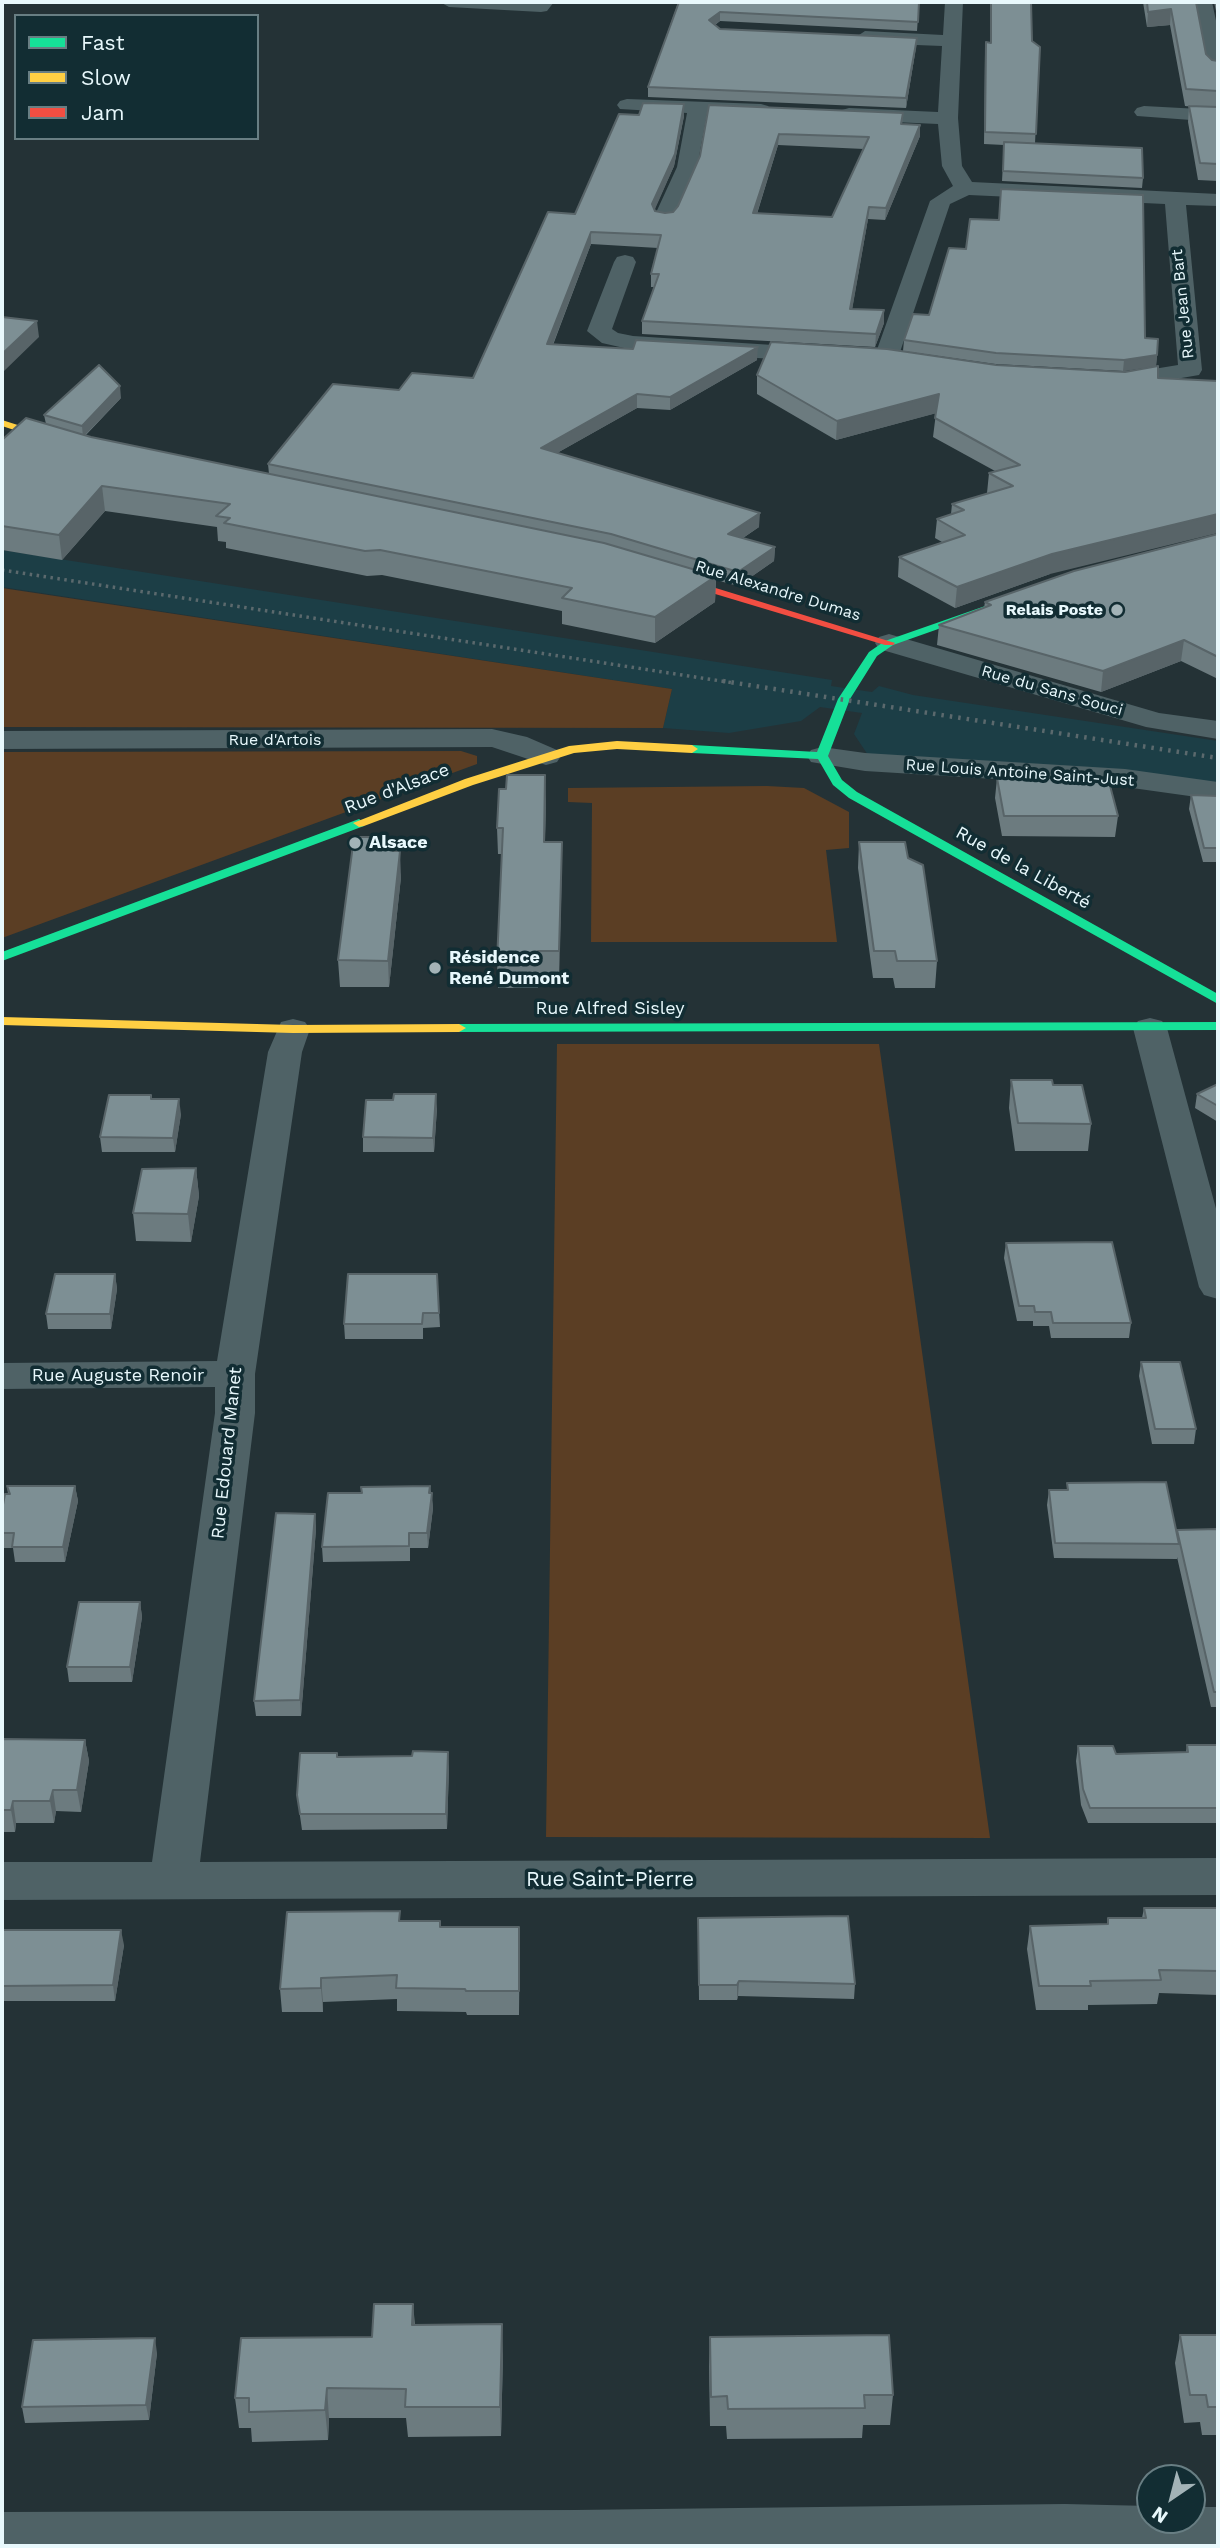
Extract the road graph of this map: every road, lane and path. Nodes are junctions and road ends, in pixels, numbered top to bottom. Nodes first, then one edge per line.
1 (449, 2) edge
2 (545, 2) edge
3 (954, 2) edge
4 (1203, 2) edge
5 (842, 36) edge
6 (954, 41) junction
7 (1217, 69) edge
8 (628, 105) dead end
9 (698, 108) junction
10 (781, 111) edge
11 (1144, 112) dead end
12 (822, 113) edge
13 (1218, 116) edge
14 (948, 118) junction
15 (965, 188) junction
16 (1175, 198) junction
17 (1218, 200) edge
18 (665, 217) edge
19 (625, 262) dead end
20 (886, 358) junction
21 (913, 362) edge
22 (1084, 379) edge
23 (2, 424) edge
24 (78, 447) edge
25 (648, 570) edge
26 (1000, 604) edge
27 (889, 643) junction
28 (1218, 730) edge
29 (2, 740) edge
30 (546, 756) junction
31 (822, 756) junction
32 (1218, 791) edge
33 (2, 957) edge
34 (1218, 1000) edge
35 (2, 1021) edge
36 (1218, 1026) edge
37 (1150, 1028) junction
38 (293, 1029) junction
39 (1218, 1287) edge
40 (235, 1374) junction
41 (2, 1377) edge
42 (1218, 1877) edge
43 (174, 1880) junction
44 (2, 1881) edge
45 (1218, 2535) edge
46 (13, 2542) edge
47 (574, 2542) edge

1 - 2 street
3 - 6 street
4 - 7 street
5 - 6 street
6 - 14 street
8 - 9 street
9 - 10 street
9 - 18 street
11 - 13 street
12 - 14 street
14 - 15 street
15 - 16 street
15 - 20 street
16 - 17 street
16 - 22 street, Rue Jean Bart
19 - 20 street
20 - 21 street
23 - 24 street
25 - 27 street, Rue Alexandre Dumas
26 - 27 street
27 - 28 street, Rue du Sans Souci
27 - 31 street
29 - 30 street, Rue d'Artois
30 - 31 street, Rue d'Alsace
30 - 33 street, Rue d'Alsace
31 - 32 street, Rue Louis Antoine Saint-Just
31 - 34 street, Rue de la Liberté
35 - 38 street, Rue Alfred Sisley
36 - 37 street, Rue Alfred Sisley
37 - 38 street, Rue Alfred Sisley
37 - 39 street
38 - 40 street, Rue Edouard Manet
40 - 41 street, Rue Auguste Renoir
40 - 43 street, Rue Edouard Manet
42 - 43 street, Rue Saint-Pierre
43 - 44 street, Rue Saint-Pierre
45 - 47 street
46 - 47 street

